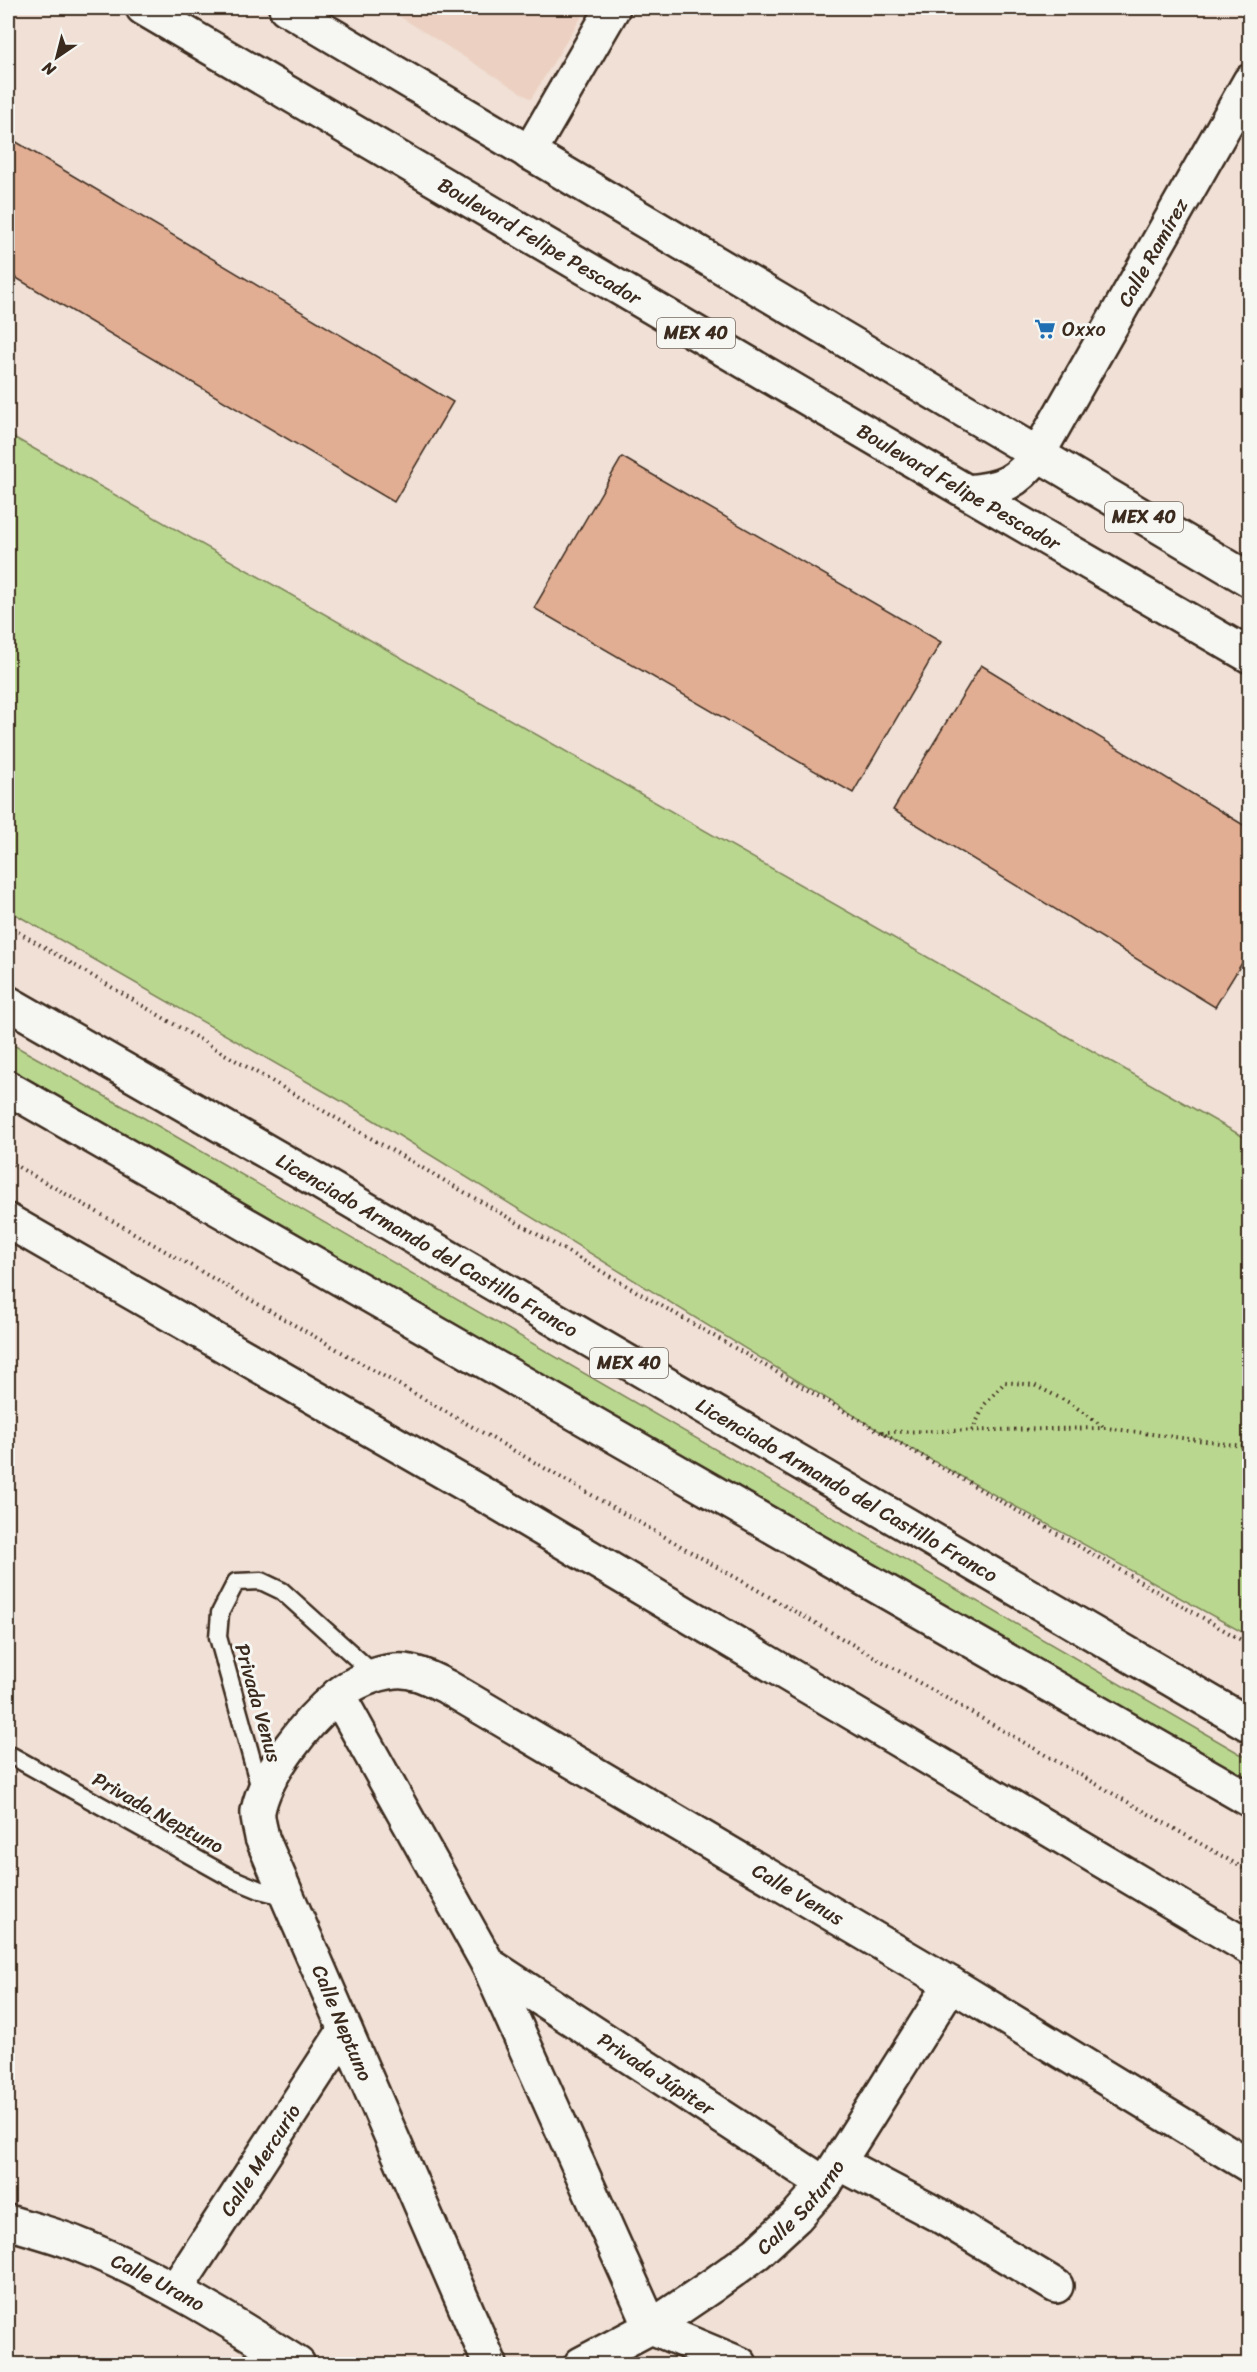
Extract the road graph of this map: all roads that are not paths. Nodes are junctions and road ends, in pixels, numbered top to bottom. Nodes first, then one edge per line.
1 (143, 8) edge
2 (285, 8) edge
3 (613, 8) edge
4 (1250, 81) edge
5 (529, 153) junction
6 (1038, 454) junction
7 (967, 492) junction
8 (1250, 580) edge
9 (1250, 656) edge
10 (8, 1003) edge
11 (8, 1088) edge
12 (8, 1221) edge
13 (375, 1675) junction
14 (338, 1695) junction
15 (1250, 1725) edge
16 (12, 1756) dead end
17 (262, 1795) junction
18 (1250, 1800) edge
19 (288, 1898) junction
20 (1250, 1948) edge
21 (488, 1964) junction
22 (951, 1984) junction
23 (345, 2030) junction
24 (1250, 2166) edge
25 (832, 2173) junction
26 (8, 2222) edge
27 (1056, 2286) dead end
28 (176, 2289) junction
29 (651, 2327) junction
30 (298, 2364) edge
31 (490, 2364) edge
32 (581, 2364) edge
33 (740, 2364) edge

1 - 7 street, Boulevard Felipe Pescador / MEX 40
2 - 5 street, MEX 40
3 - 5 street
4 - 6 street, Calle Ramírez
5 - 6 street, MEX 40
6 - 7 street, Calle Ramírez
6 - 8 street, MEX 40
7 - 9 street, Boulevard Felipe Pescador / MEX 40
10 - 15 street, Licenciado Armando del Castillo Franco / MEX 40
11 - 18 street
12 - 20 street
13 - 14 street, Calle Venus
13 - 17 lane, Privada Venus
13 - 22 street, Calle Venus
14 - 17 street, Calle Neptuno
14 - 21 street, Privada Júpiter
16 - 19 lane, Privada Neptuno
17 - 19 street, Calle Neptuno
19 - 23 street, Calle Neptuno
21 - 25 street, Privada Júpiter
21 - 29 street, Privada Júpiter
22 - 24 street, Calle Venus
22 - 25 street, Calle Saturno
23 - 28 street, Calle Mercurio
23 - 31 street, Calle Neptuno
25 - 27 street, Privada Júpiter
25 - 29 street, Calle Saturno
26 - 28 street, Calle Urano
28 - 30 street, Calle Urano
29 - 32 street, Calle Saturno
29 - 33 street

